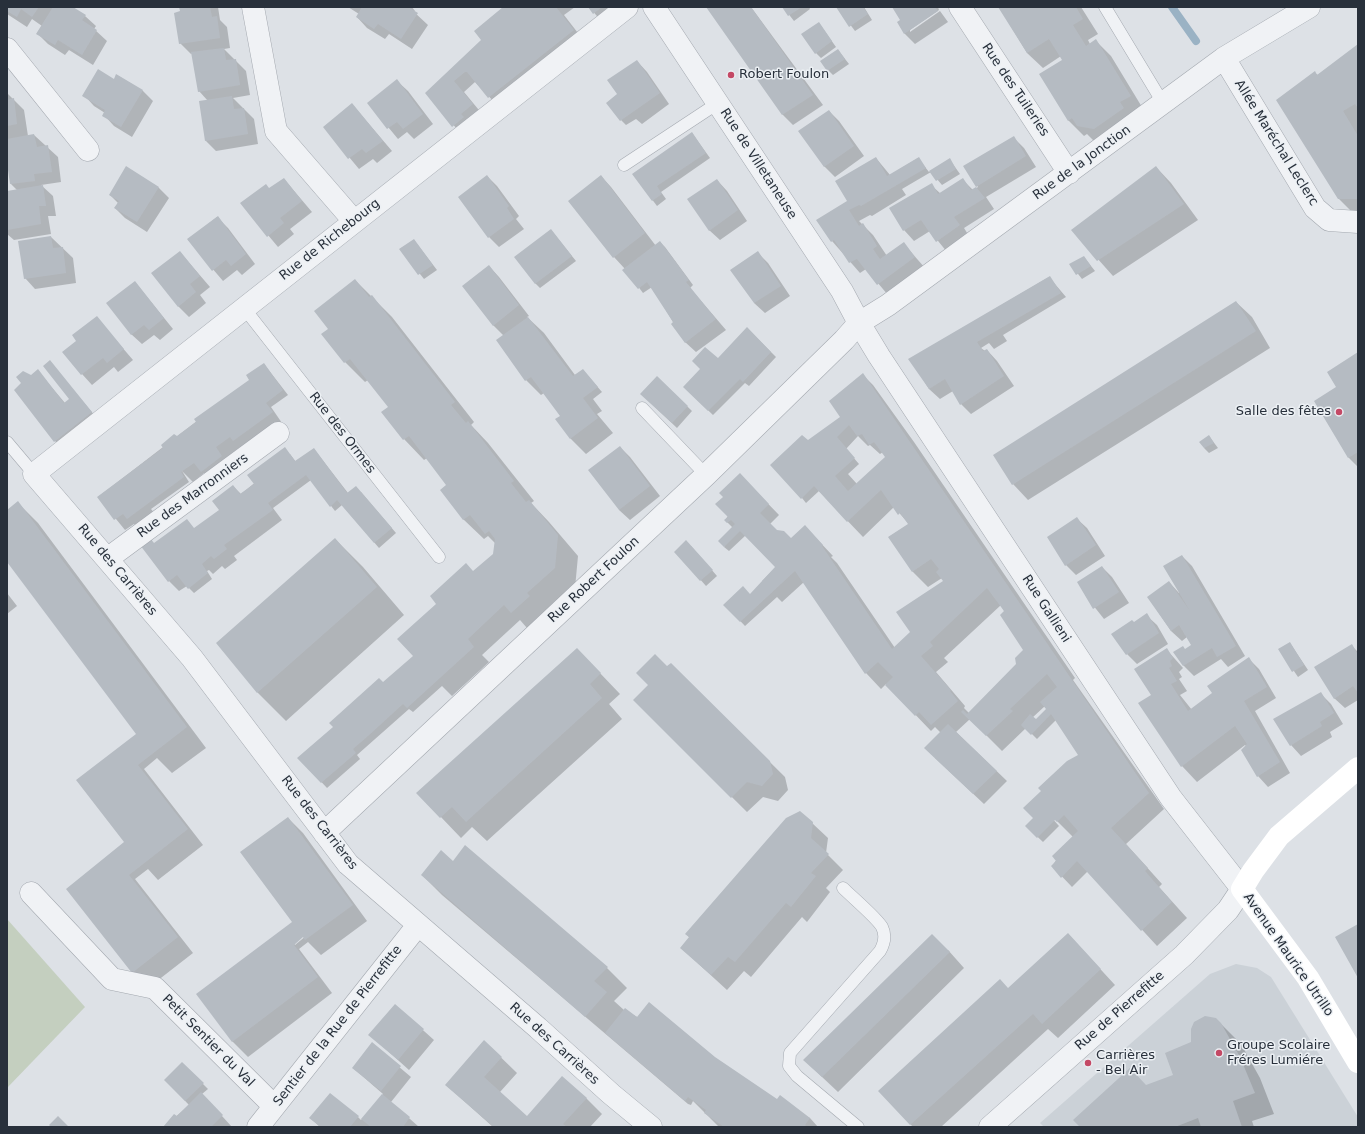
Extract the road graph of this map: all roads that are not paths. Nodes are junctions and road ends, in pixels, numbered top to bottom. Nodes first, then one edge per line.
1 (253, 7) edge
2 (627, 7) edge
3 (654, 7) edge
4 (960, 7) edge
5 (1105, 7) edge
6 (1309, 7) edge
7 (7, 49) edge
8 (1224, 58) junction
9 (718, 103) junction
10 (1163, 103) junction
11 (88, 150) dead end
12 (624, 165) dead end
13 (1069, 173) junction
14 (354, 222) junction
15 (1358, 222) edge
16 (244, 308) junction
17 (859, 323) junction
18 (642, 408) dead end
19 (278, 433) dead end
20 (7, 442) edge
21 (34, 474) junction
22 (706, 475) junction
23 (440, 557) dead end
24 (108, 559) junction
25 (1358, 768) edge
26 (324, 833) junction
27 (843, 888) dead end
28 (1242, 889) junction
29 (31, 894) dead end
30 (418, 925) junction
31 (1358, 1062) edge
32 (274, 1106) junction
33 (258, 1127) edge
34 (651, 1127) edge
35 (858, 1127) edge
36 (990, 1127) edge

1 - 14 street
2 - 14 street, Rue de Richebourg
3 - 9 street, Rue de Villetaneuse
4 - 13 street, Rue des Tuileries
5 - 10 lane
6 - 8 street, Rue de la Jonction
7 - 11 street
8 - 10 street, Rue de la Jonction
8 - 15 street, Allée Maréchal Leclerc
9 - 12 lane
9 - 17 street, Rue de Villetaneuse
10 - 13 street, Rue de la Jonction
13 - 17 street, Rue de la Jonction
14 - 16 street, Rue de Richebourg
16 - 21 street, Rue de Richebourg
16 - 23 lane, Rue des Ormes
17 - 22 street, Rue Robert Foulon
17 - 28 street, Rue Gallieni
18 - 22 lane
19 - 24 street, Rue des Marronniers
20 - 21 lane
21 - 24 street, Rue des Carrières
22 - 26 street, Rue Robert Foulon
24 - 26 street, Rue des Carrières
25 - 28 main road
26 - 30 street, Rue des Carrières
27 - 35 lane
28 - 31 main road, Avenue Maurice Utrillo
28 - 36 street, Rue de Pierrefitte
29 - 32 street, Petit Sentier du Val
30 - 32 street, Sentier de la Rue de Pierrefitte
30 - 34 street, Rue des Carrières
32 - 33 street, Sentier de la Rue de Pierrefitte

